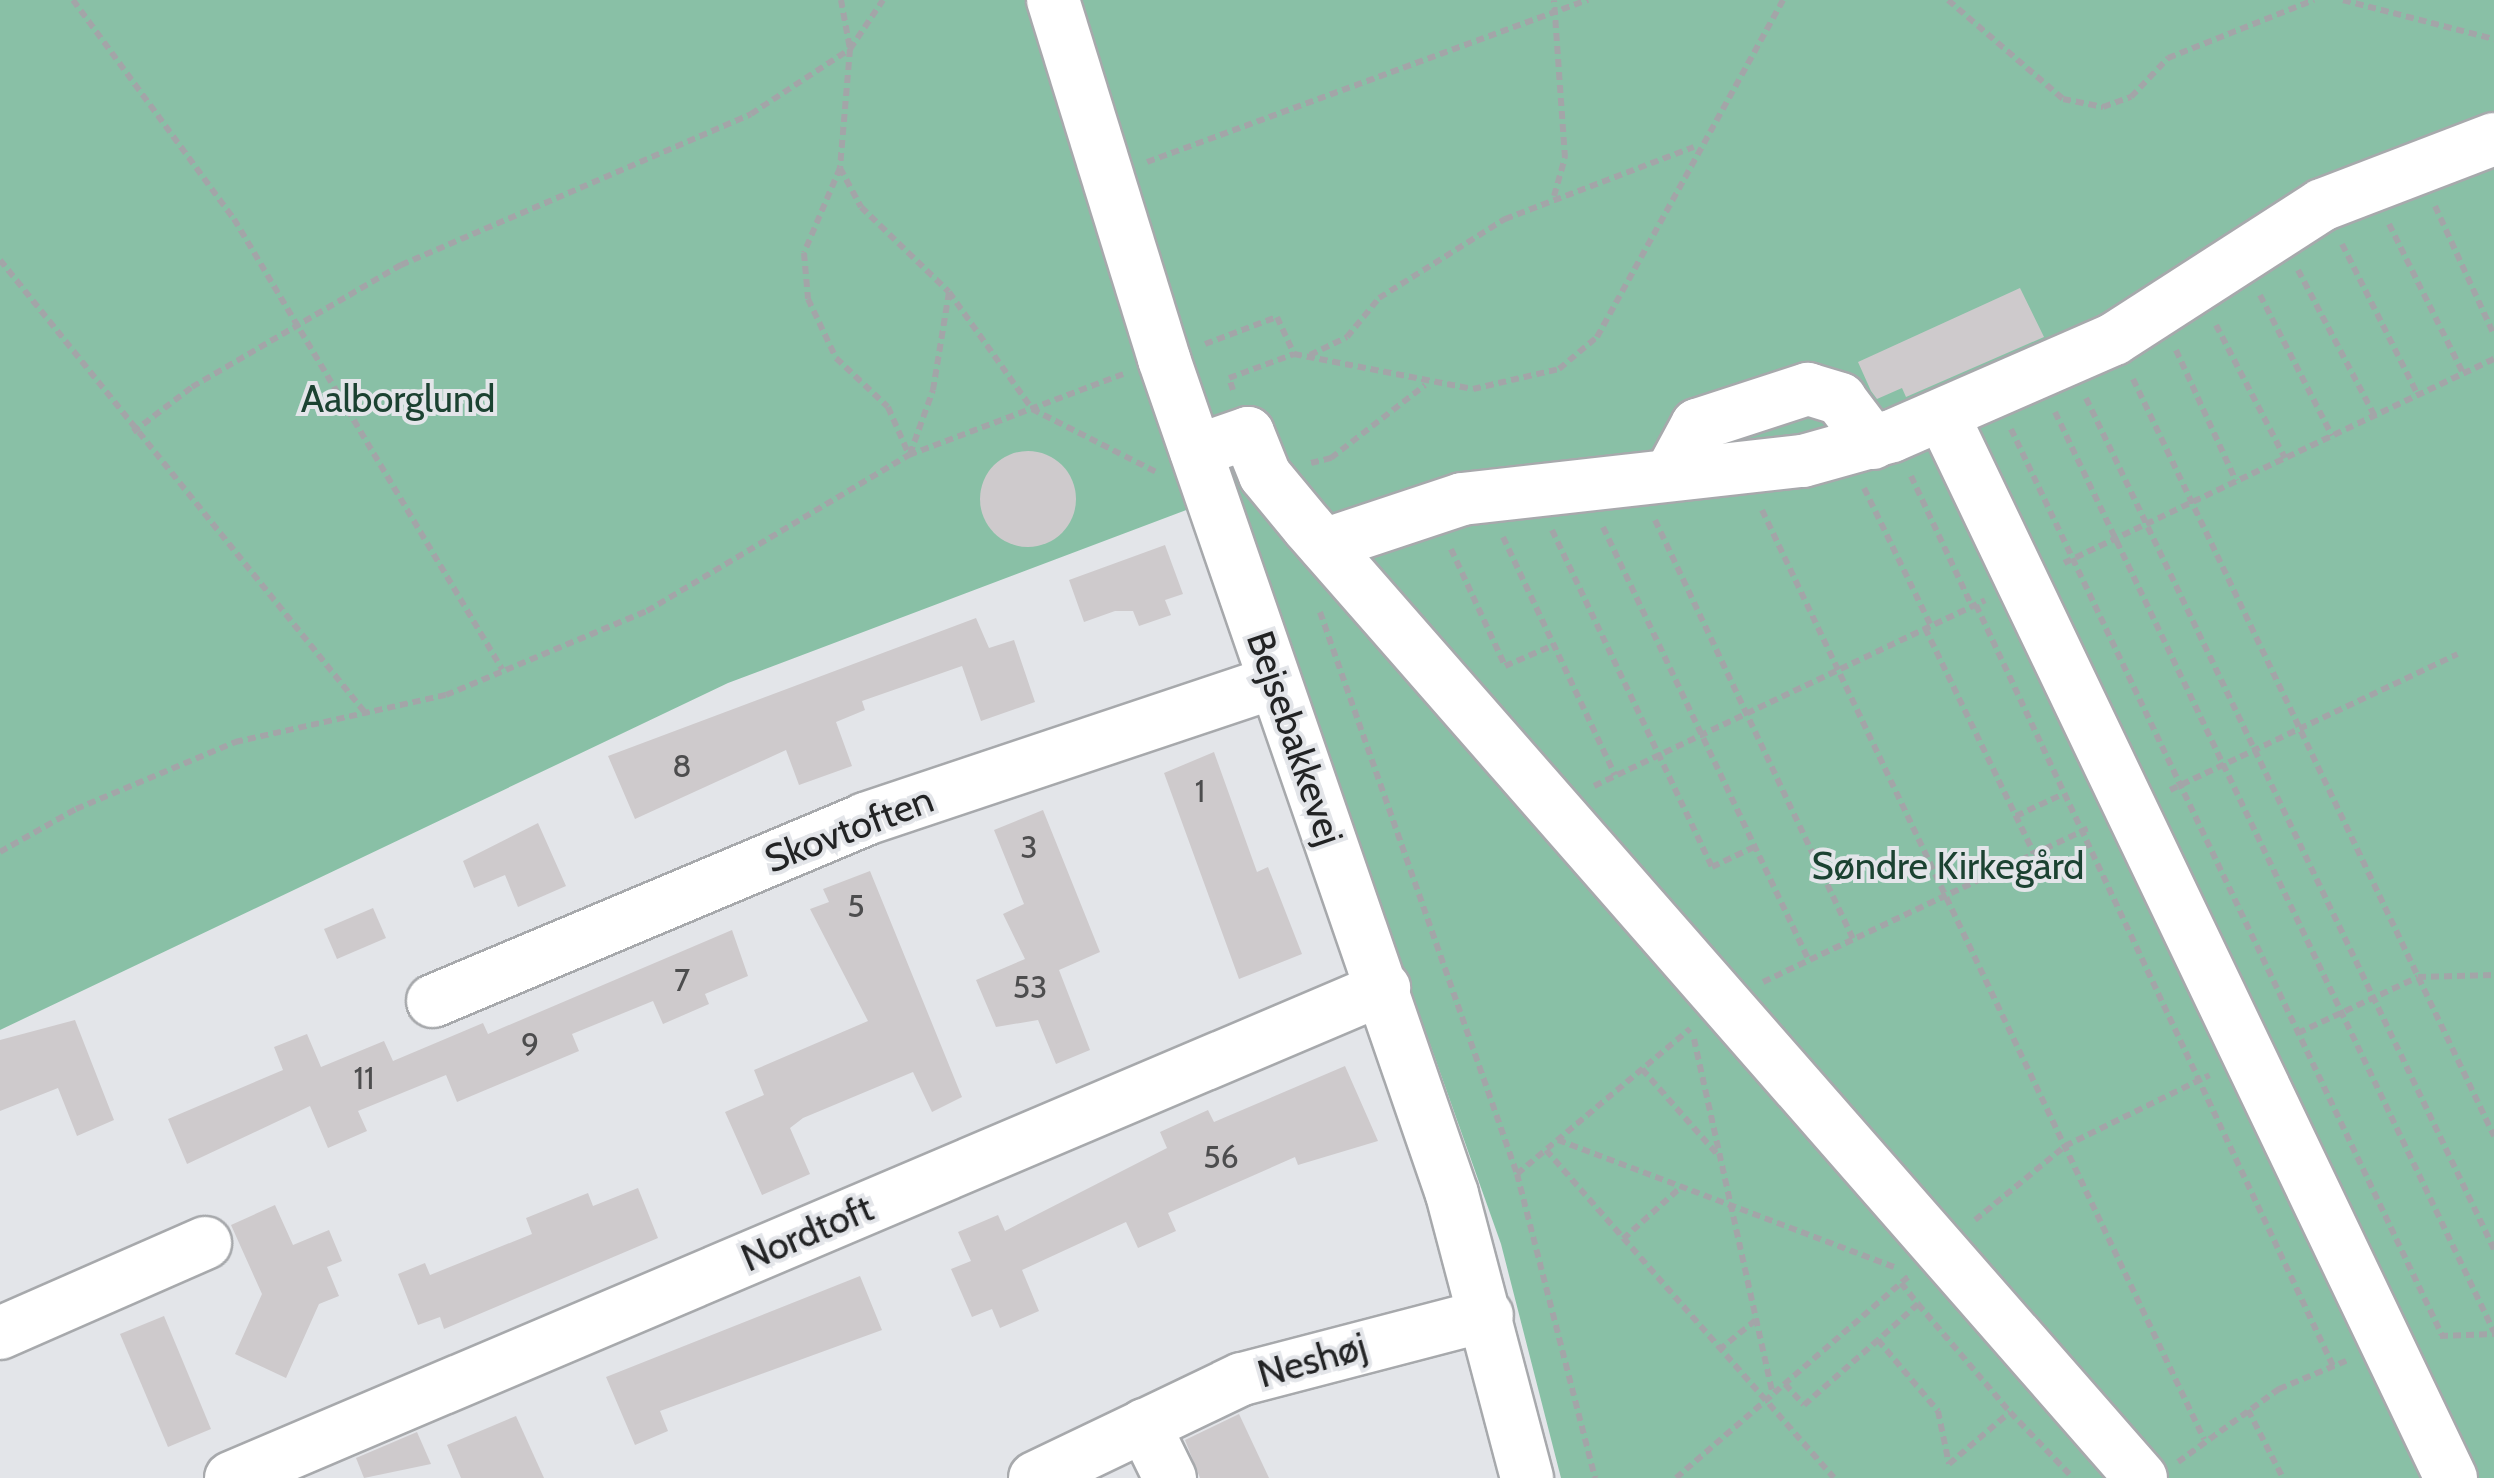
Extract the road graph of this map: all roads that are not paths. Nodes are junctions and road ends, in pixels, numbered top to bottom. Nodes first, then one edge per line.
1 (1053, 0) edge
2 (2494, 139) edge
3 (1944, 418) junction
4 (1870, 443) junction
5 (1203, 472) junction
6 (1653, 476) junction
7 (1337, 559) junction
8 (1274, 682) junction
9 (1384, 988) junction
10 (434, 1001) dead end
11 (205, 1243) dead end
12 (1487, 1314) junction
13 (0, 1333) edge
14 (1144, 1425) junction
15 (2158, 1472) edge
16 (231, 1478) edge
17 (1034, 1478) edge
18 (1170, 1478) edge
19 (1527, 1478) edge
20 (2452, 1478) edge

1 - 5 street, Bejsebakkevej
2 - 3 street
3 - 4 street
3 - 20 street
4 - 6 street
4 - 6 street
5 - 7 street
5 - 8 street, Bejsebakkevej
6 - 7 street
7 - 15 street
8 - 9 street, Bejsebakkevej
8 - 10 street, Skovtoften
9 - 12 street, Bejsebakkevej
9 - 16 street, Nordtoft
11 - 13 street
12 - 14 street, Neshøj
12 - 19 street, Bejsebakkevej
14 - 17 street, Neshøj
14 - 18 street

